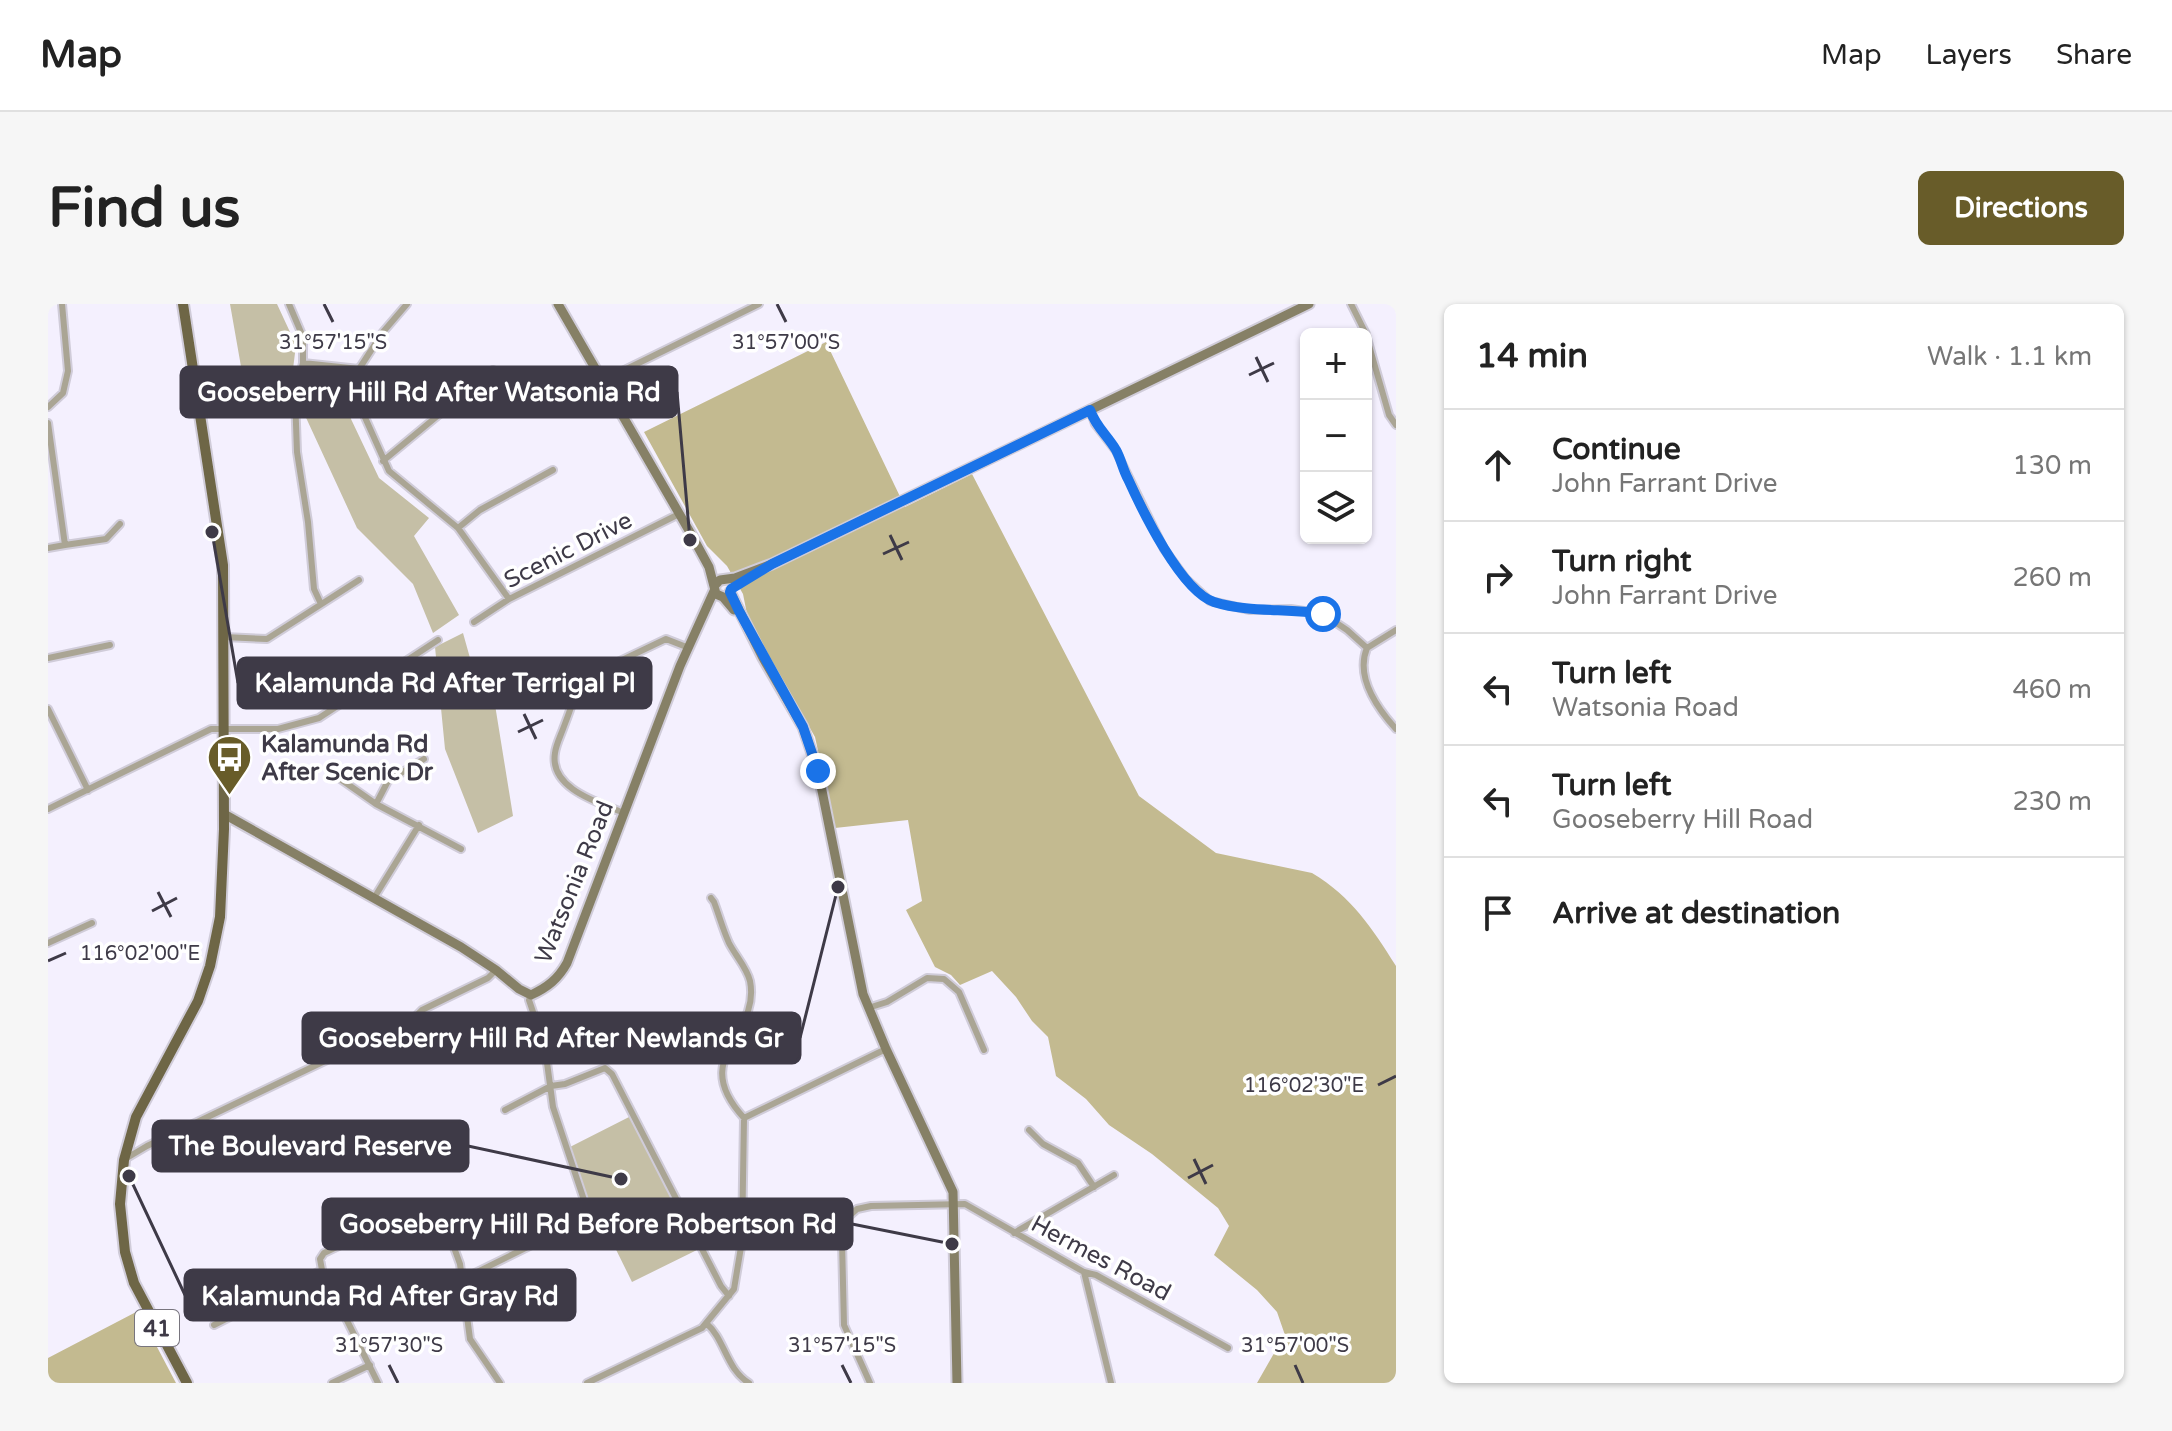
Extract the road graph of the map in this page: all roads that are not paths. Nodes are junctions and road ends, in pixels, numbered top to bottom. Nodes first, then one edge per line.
1 (62, 304) edge
2 (183, 304) edge
3 (289, 304) edge
4 (407, 304) edge
5 (558, 304) edge
6 (759, 304) edge
7 (1309, 304) edge
8 (1351, 304) edge
9 (1363, 328) edge
10 (1372, 355) edge
11 (303, 363) junction
12 (359, 369) junction
13 (493, 370) dead end
14 (602, 381) junction
15 (48, 407) edge
16 (1090, 410) junction
17 (48, 423) edge
18 (1396, 425) edge
19 (383, 461) junction
20 (553, 470) dead end
21 (679, 514) junction
22 (120, 524) dead end
23 (458, 528) junction
24 (65, 545) junction
25 (48, 548) edge
26 (359, 580) dead end
27 (723, 589) junction
28 (509, 599) junction
29 (321, 604) junction
30 (474, 622) dead end
31 (1396, 630) edge
32 (224, 637) junction
33 (438, 640) dead end
34 (110, 645) dead end
35 (689, 648) junction
36 (1367, 648) junction
37 (48, 658) edge
38 (576, 682) junction
39 (531, 695) dead end
40 (48, 709) edge
41 (1396, 729) edge
42 (224, 730) junction
43 (424, 759) dead end
44 (336, 776) dead end
45 (88, 790) junction
46 (376, 804) junction
47 (48, 809) edge
48 (624, 813) junction
49 (224, 814) junction
50 (419, 825) junction
51 (224, 829) junction
52 (251, 832) junction
53 (461, 849) dead end
54 (374, 898) junction
55 (711, 898) dead end
56 (92, 923) dead end
57 (48, 943) edge
58 (496, 970) junction
59 (531, 995) junction
60 (868, 1008) junction
61 (886, 1049) junction
62 (984, 1050) dead end
63 (551, 1086) junction
64 (505, 1110) dead end
65 (744, 1118) junction
66 (1029, 1130) dead end
67 (129, 1140) junction
68 (147, 1146) junction
69 (124, 1160) junction
70 (1114, 1175) dead end
71 (1094, 1187) junction
72 (955, 1204) junction
73 (1014, 1233) junction
74 (322, 1270) junction
75 (1084, 1272) junction
76 (463, 1279) junction
77 (729, 1296) junction
78 (706, 1323) junction
79 (214, 1325) dead end
80 (1228, 1348) dead end
81 (370, 1365) junction
82 (187, 1383) edge
83 (332, 1383) edge
84 (378, 1383) edge
85 (500, 1383) edge
86 (587, 1383) edge
87 (749, 1383) edge
88 (870, 1383) edge
89 (957, 1383) edge
90 (1111, 1383) edge

1 - 15 street
2 - 32 main road, 41
3 - 11 street
4 - 12 street
5 - 14 street
6 - 14 street
7 - 16 street, Watsonia Road
8 - 9 street
10 - 18 street
11 - 12 street
11 - 29 street
12 - 19 street
13 - 19 street
14 - 21 street
16 - 27 street, Watsonia Road
16 - 36 street
17 - 24 street
19 - 23 street
20 - 23 street
21 - 27 street
21 - 28 street, Scenic Drive
22 - 24 street
23 - 28 street
24 - 25 street
26 - 29 street
27 - 35 street, Watsonia Road
27 - 60 street
28 - 30 street, Scenic Drive
29 - 32 street
31 - 36 street
32 - 42 main road, 41
33 - 42 street
34 - 37 street
35 - 38 street
35 - 48 street, Watsonia Road
36 - 41 street
38 - 39 street
38 - 48 street
40 - 45 street
42 - 45 street
42 - 49 main road, 41
43 - 46 street
44 - 46 street
45 - 47 street
46 - 50 street
48 - 59 street, Watsonia Road
49 - 51 main road, 41
49 - 52 street, Watsonia Road
50 - 53 street
50 - 54 street
51 - 52 street, Watsonia Road
51 - 67 main road, 41
52 - 54 street, Watsonia Road
54 - 58 street, Watsonia Road
55 - 65 street
56 - 57 street
58 - 59 street, Watsonia Road
58 - 68 street
59 - 63 street
60 - 61 street
60 - 62 street
61 - 65 street
61 - 72 street
63 - 64 street
63 - 76 street
63 - 77 street
65 - 77 street
66 - 71 street
67 - 68 street
67 - 69 main road, 41
68 - 69 street
69 - 82 main road, 41
70 - 71 street
71 - 73 street
72 - 73 street, Hermes Road
72 - 88 street
72 - 89 street
73 - 75 street, Hermes Road
74 - 76 street
74 - 79 street
74 - 81 street
75 - 80 street, Hermes Road
75 - 90 street
76 - 85 street
77 - 78 street
78 - 86 street
78 - 87 street
81 - 83 street
81 - 84 street

